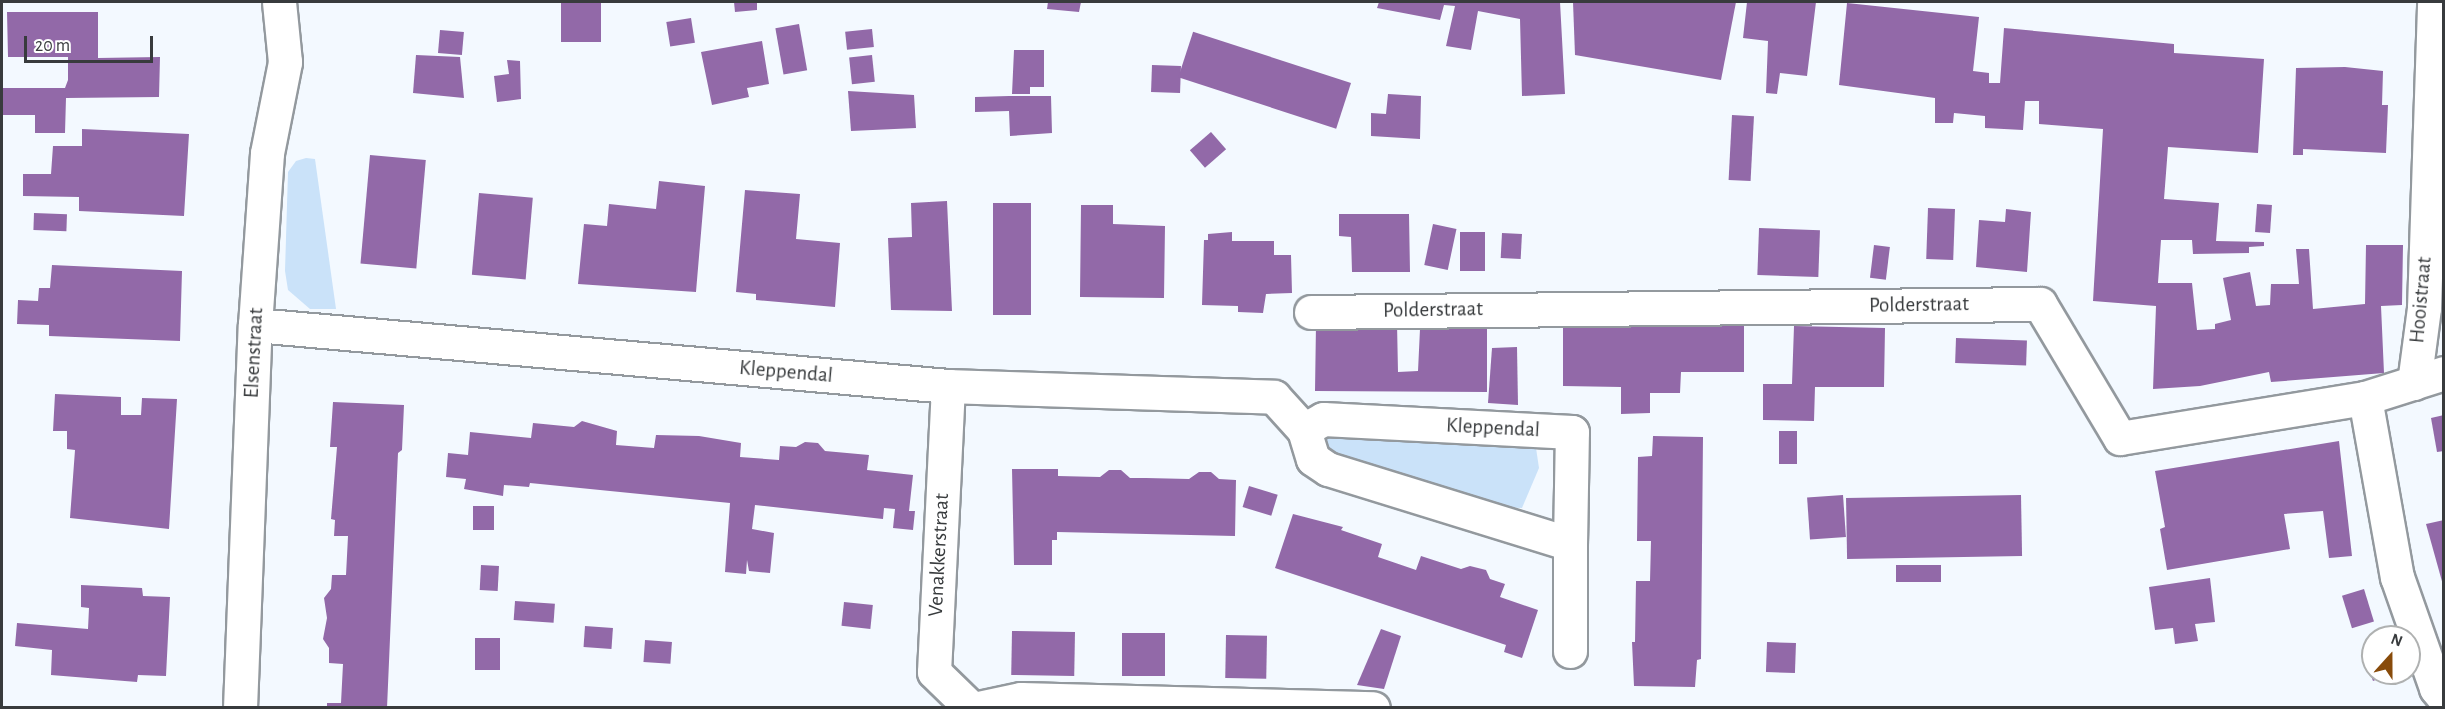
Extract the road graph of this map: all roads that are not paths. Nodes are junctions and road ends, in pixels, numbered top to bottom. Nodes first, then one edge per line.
1 (279, 2) edge
2 (2434, 2) edge
3 (1311, 312) dead end
4 (255, 325) junction
5 (2429, 378) edge
6 (948, 386) junction
7 (2365, 398) junction
8 (1304, 430) junction
9 (1570, 544) junction
10 (1570, 651) dead end
11 (2444, 698) edge
12 (240, 708) edge
13 (971, 708) edge
14 (980, 708) edge
15 (1373, 708) edge

1 - 4 street, Elsenstraat
2 - 5 street, Hooistraat
3 - 7 street, Polderstraat
4 - 6 street, Kleppendal
4 - 12 street, Elsenstraat
5 - 7 street, Polderstraat
6 - 8 street, Kleppendal
6 - 13 street, Venakkerstraat
7 - 11 street
8 - 9 street, Kleppendal
8 - 9 street, Kleppendal
9 - 10 street, Kleppendal
14 - 15 street

